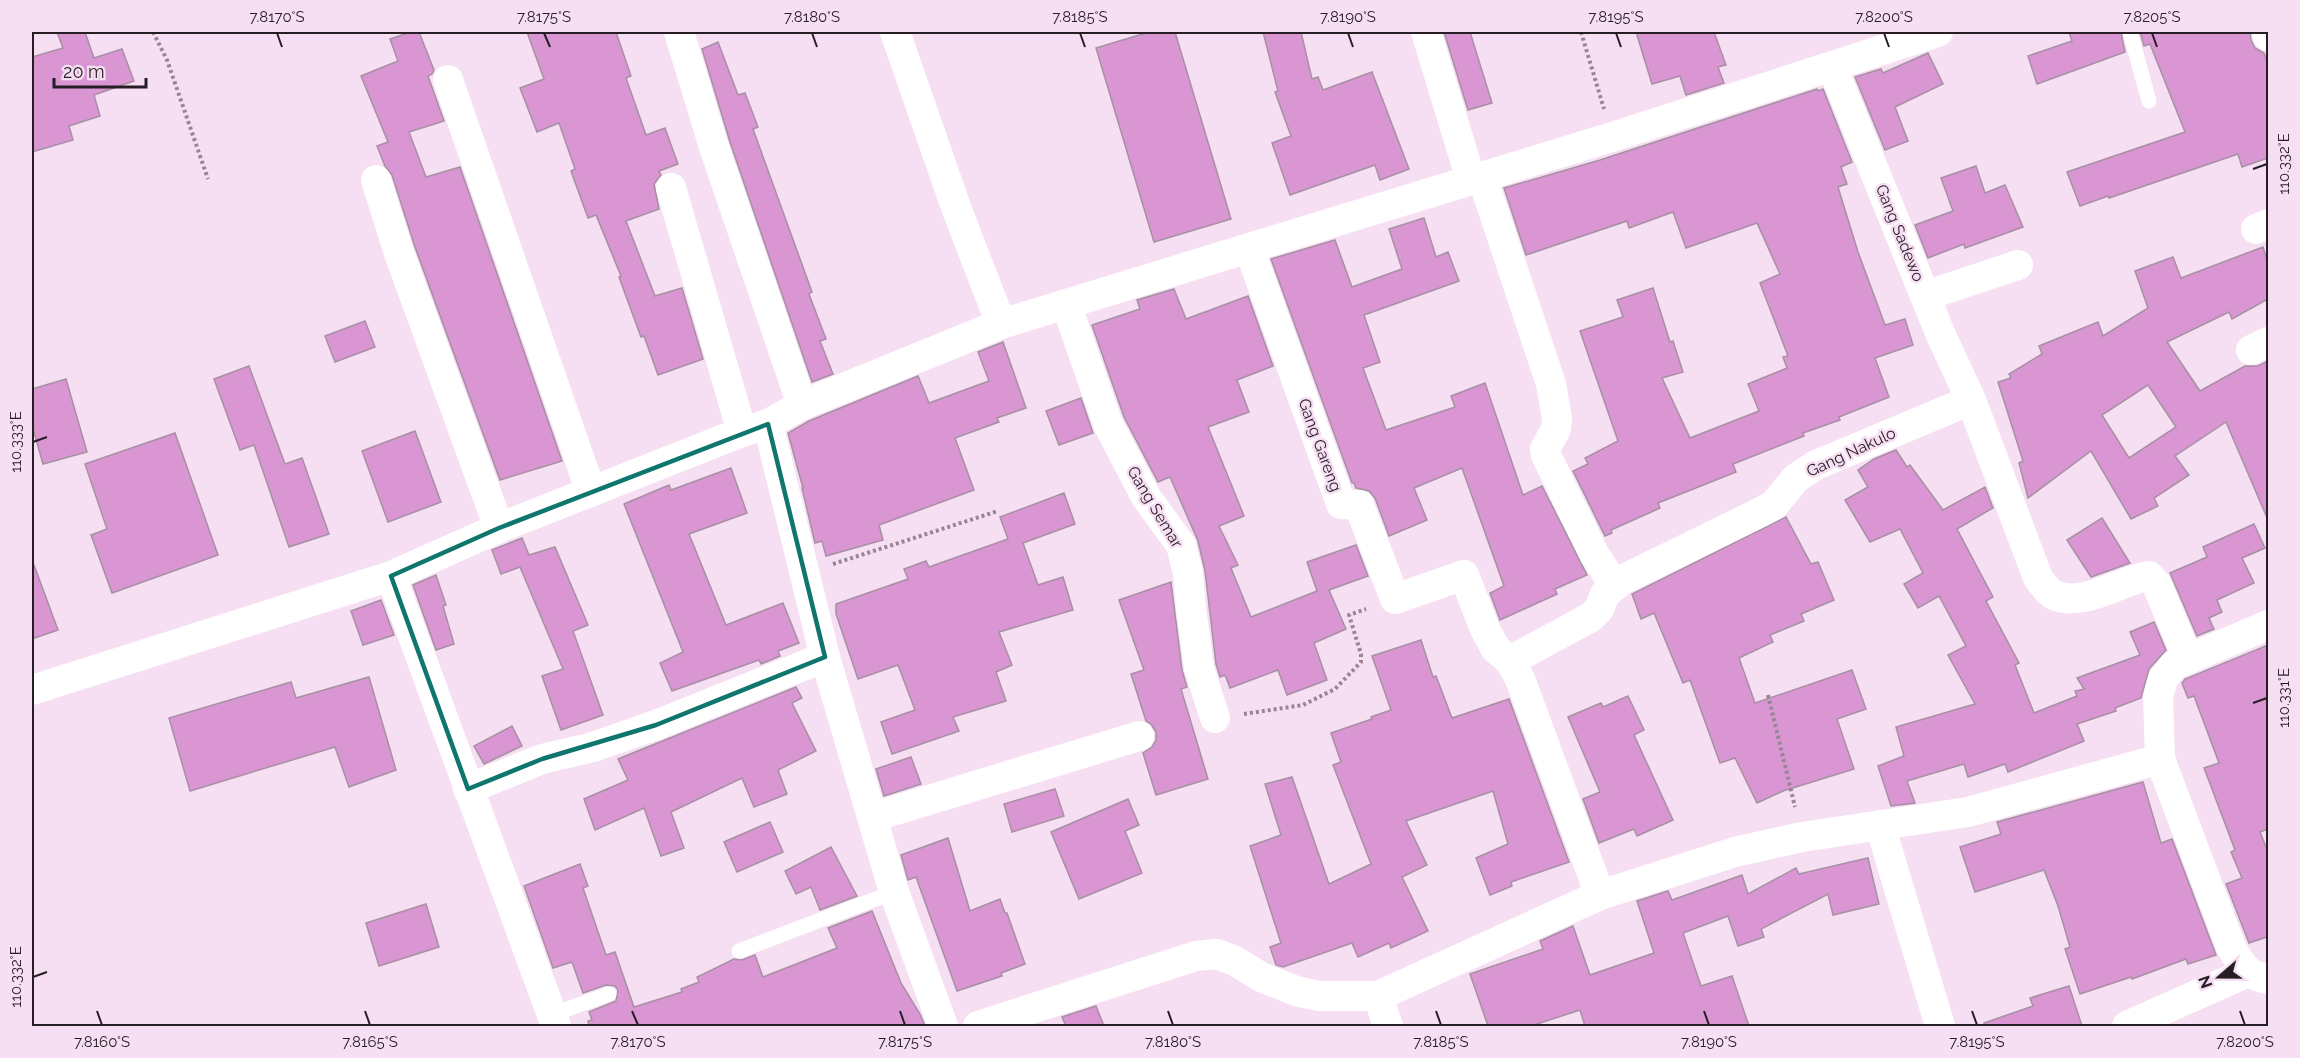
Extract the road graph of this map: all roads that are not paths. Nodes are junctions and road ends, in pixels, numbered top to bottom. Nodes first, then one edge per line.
1 (679, 32) edge
2 (895, 32) edge
3 (1426, 32) edge
4 (1938, 32) edge
5 (2130, 32) edge
6 (2267, 32) edge
7 (2268, 36) edge
8 (1880, 40) edge
9 (1832, 66) junction
10 (448, 80) dead end
11 (2149, 101) dead end
12 (1476, 179) junction
13 (376, 180) dead end
14 (671, 188) dead end
15 (1250, 248) junction
16 (2018, 265) dead end
17 (1925, 296) junction
18 (1066, 304) junction
19 (1001, 324) junction
20 (1971, 400) junction
21 (802, 405) junction
22 (755, 428) junction
23 (591, 492) junction
24 (499, 528) junction
25 (391, 576) junction
26 (1615, 586) junction
27 (2268, 625) edge
28 (825, 657) junction
29 (2188, 659) junction
30 (1510, 661) junction
31 (32, 690) edge
32 (1215, 718) road end
33 (1139, 736) dead end
34 (2160, 759) junction
35 (468, 789) junction
36 (873, 818) junction
37 (1880, 825) junction
38 (894, 892) junction
39 (1600, 895) junction
40 (739, 951) dead end
41 (2258, 976) edge
42 (609, 994) dead end
43 (1378, 996) junction
44 (553, 1021) edge
45 (943, 1026) edge
46 (978, 1026) edge
47 (1388, 1026) edge
48 (1940, 1026) edge
49 (2127, 1026) edge

1 - 21 street
2 - 19 street
3 - 12 street
4 - 8 street
5 - 11 lane
6 - 7 street
8 - 9 street
9 - 12 street
9 - 17 street, Gang Sadewo
10 - 23 street
12 - 15 street
12 - 26 street
13 - 24 street
14 - 22 street
15 - 18 street
15 - 30 street, Gang Gareng
16 - 17 street
17 - 20 street, Gang Sadewo
18 - 19 street
18 - 32 street, Gang Semar
19 - 21 street
20 - 26 street, Gang Nakulo
20 - 29 street, Gang Sadewo
21 - 22 street
22 - 23 street
22 - 28 street
23 - 24 street
24 - 25 street
25 - 31 street
25 - 35 street
26 - 30 street
27 - 29 street
28 - 35 street
28 - 36 street
29 - 34 street
30 - 39 street
33 - 36 street
34 - 37 street
34 - 41 street
35 - 44 street
36 - 38 street
37 - 39 street
37 - 48 street
38 - 40 lane
38 - 45 street
39 - 43 street
41 - 49 street
42 - 44 lane
43 - 46 street
43 - 47 street

